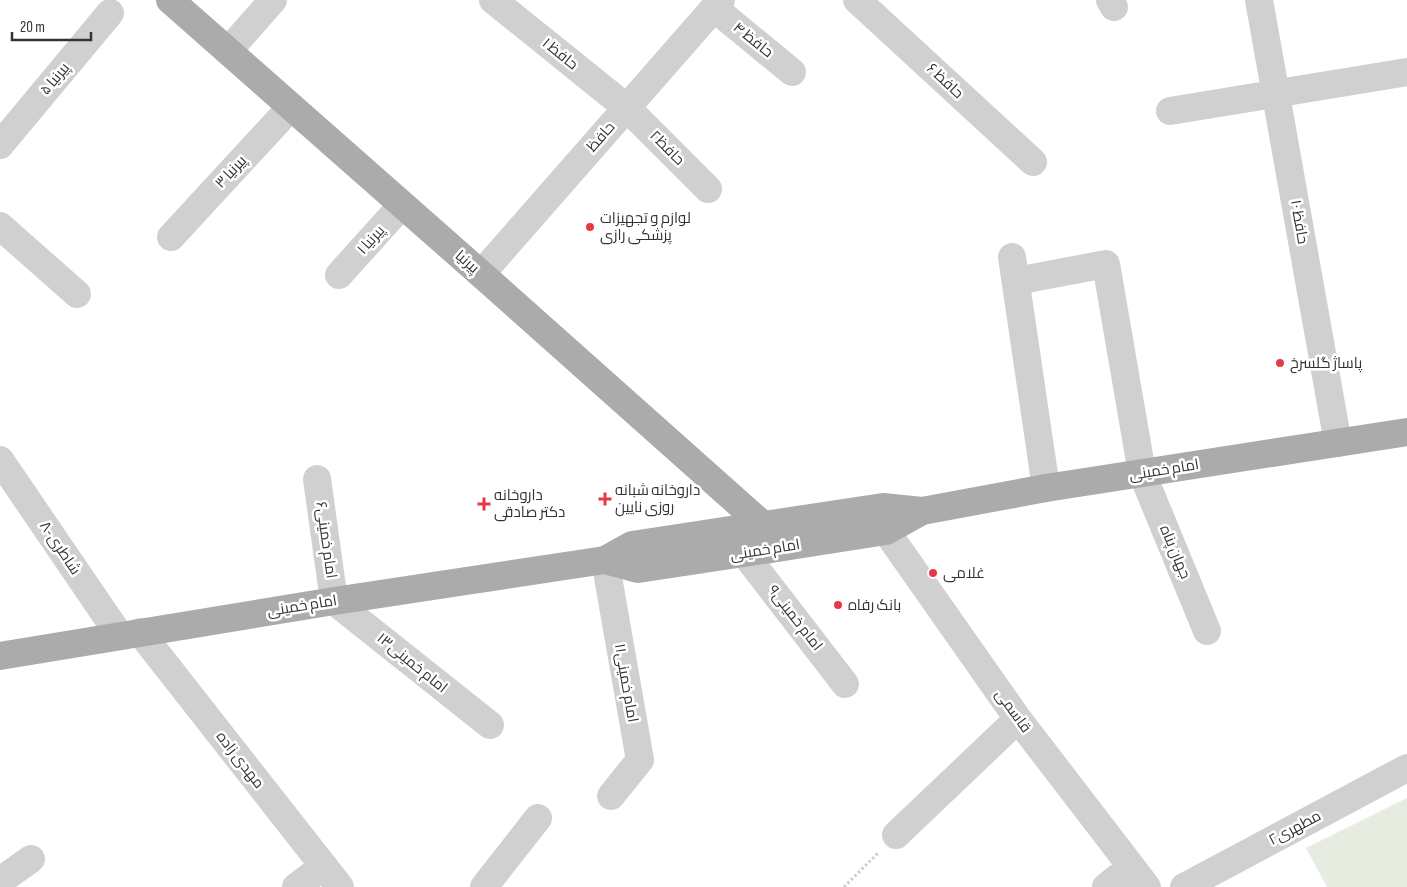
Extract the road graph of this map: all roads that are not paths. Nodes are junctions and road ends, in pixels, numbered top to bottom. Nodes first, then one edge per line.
1 (170, 0) edge
2 (273, 0) edge
3 (493, 0) edge
4 (857, 0) edge
5 (1259, 0) edge
6 (717, 4) edge
7 (110, 13) dead end
8 (228, 51) junction
9 (792, 72) dead end
10 (1407, 72) edge
11 (1276, 93) junction
12 (291, 107) junction
13 (627, 108) junction
14 (1170, 111) dead end
15 (0, 145) edge
16 (1033, 162) dead end
17 (708, 189) dead end
18 (402, 205) junction
19 (0, 226) edge
20 (171, 237) dead end
21 (481, 274) junction
22 (339, 275) dead end
23 (77, 294) dead end
24 (1407, 432) edge
25 (1338, 443) junction
26 (0, 460) edge
27 (1142, 473) junction
28 (317, 479) dead end
29 (1046, 488) junction
30 (922, 512) junction
31 (763, 525) junction
32 (886, 531) junction
33 (744, 553) junction
34 (605, 560) junction
35 (334, 601) junction
36 (1207, 631) dead end
37 (130, 634) junction
38 (0, 656) edge
39 (845, 684) dead end
40 (1018, 719) junction
41 (490, 725) dead end
42 (1407, 748) edge
43 (1397, 773) edge
44 (611, 796) dead end
45 (538, 818) dead end
46 (896, 835) road end
47 (31, 859) dead end
48 (324, 866) junction
49 (1139, 877) edge
50 (0, 881) edge
51 (296, 887) edge
52 (340, 887) edge
53 (484, 887) edge
54 (1106, 887) edge
55 (1184, 887) edge

1 - 8 main road, پیرنیا
2 - 8 street
3 - 13 street, حافظ ۱
4 - 16 street, حافظ ۶
5 - 11 street, حافظ ۱۰
6 - 9 street, حافظ ۴
6 - 13 street, حافظ
7 - 15 street, پیرنیا ۵
8 - 12 main road, پیرنیا
10 - 11 street
11 - 14 street
11 - 25 street, حافظ ۱۰
12 - 18 main road, پیرنیا
12 - 20 street, پیرنیا ۳
13 - 17 street, حافظ۲
13 - 21 street, حافظ
18 - 21 main road, پیرنیا
18 - 22 street, پیرنیا ۱
19 - 23 street
21 - 31 main road, پیرنیا
24 - 25 main road, امام خمینی
25 - 27 main road, امام خمینی
26 - 37 street, ۸-شاطری
27 - 29 main road, امام خمینی
27 - 29 street, جهان پناه
27 - 36 street, جهان پناه
28 - 35 street, امام خمینی۶
29 - 30 main road, امام خمینی
30 - 31 main road, امام خمینی
30 - 32 main road, امام خمینی
31 - 34 main road, امام خمینی
32 - 33 main road, امام خمینی
32 - 40 street, قاسمی
33 - 34 main road, امام خمینی
33 - 39 street, امام خمینی۹
34 - 35 main road, امام خمینی
34 - 44 street, امام خمینی۱۱
35 - 37 main road, امام خمینی
35 - 41 street, امام خمینی۱۳
37 - 38 main road, امام خمینی
37 - 48 street, مهدی زاده
40 - 46 street
40 - 49 street, قاسمی
42 - 43 street
43 - 55 street, مطهری۲
45 - 53 street
47 - 50 street
48 - 51 street
48 - 52 street, مهدی زاده
49 - 54 street

